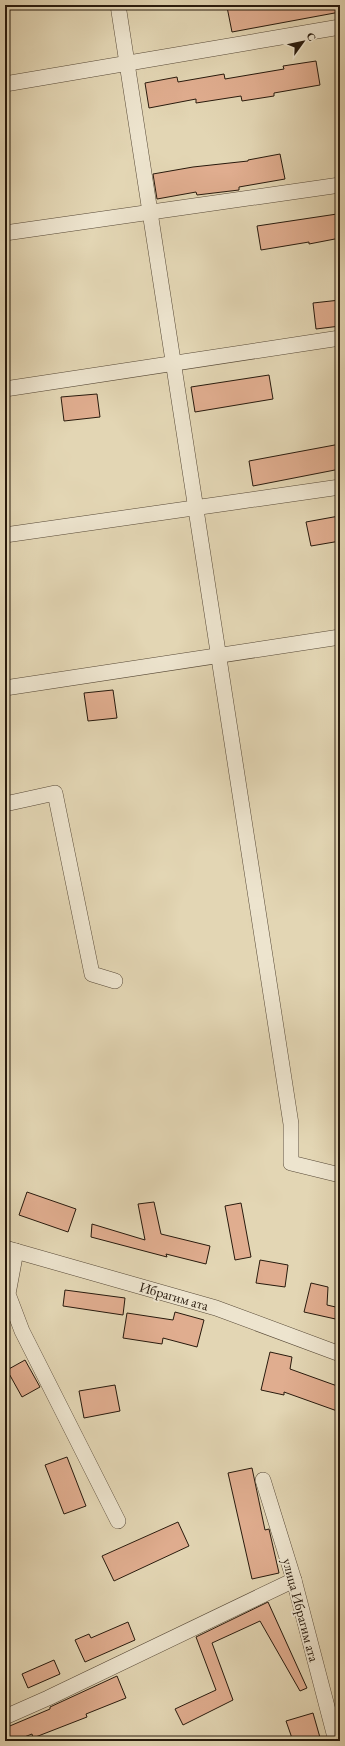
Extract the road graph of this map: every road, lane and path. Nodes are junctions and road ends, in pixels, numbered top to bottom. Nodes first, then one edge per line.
1 (118, 5) edge
2 (340, 27) edge
3 (127, 63) junction
4 (5, 84) edge
5 (340, 185) edge
6 (150, 212) junction
7 (5, 233) edge
8 (340, 338) edge
9 (173, 363) junction
10 (5, 389) edge
11 (340, 487) edge
12 (196, 508) junction
13 (5, 535) edge
14 (340, 637) edge
15 (218, 656) junction
16 (5, 688) edge
17 (5, 804) edge
18 (115, 981) dead end
19 (340, 1175) edge
20 (10, 1249) edge
21 (340, 1354) edge
22 (263, 1480) dead end
23 (118, 1521) dead end
24 (294, 1580) junction
25 (5, 1717) edge
26 (336, 1741) edge

1 - 3 street
2 - 3 street
3 - 4 street
3 - 6 street
5 - 6 street
6 - 7 street
6 - 9 street
8 - 9 street
9 - 10 street
9 - 12 street
11 - 12 street
12 - 13 street
12 - 15 street
14 - 15 street
15 - 16 street
15 - 19 street
17 - 18 street
20 - 21 street, Ибрагим ата
20 - 23 street
22 - 24 street, улица Ибрагим ата
24 - 25 street
24 - 26 street, улица Ибрагим ата

